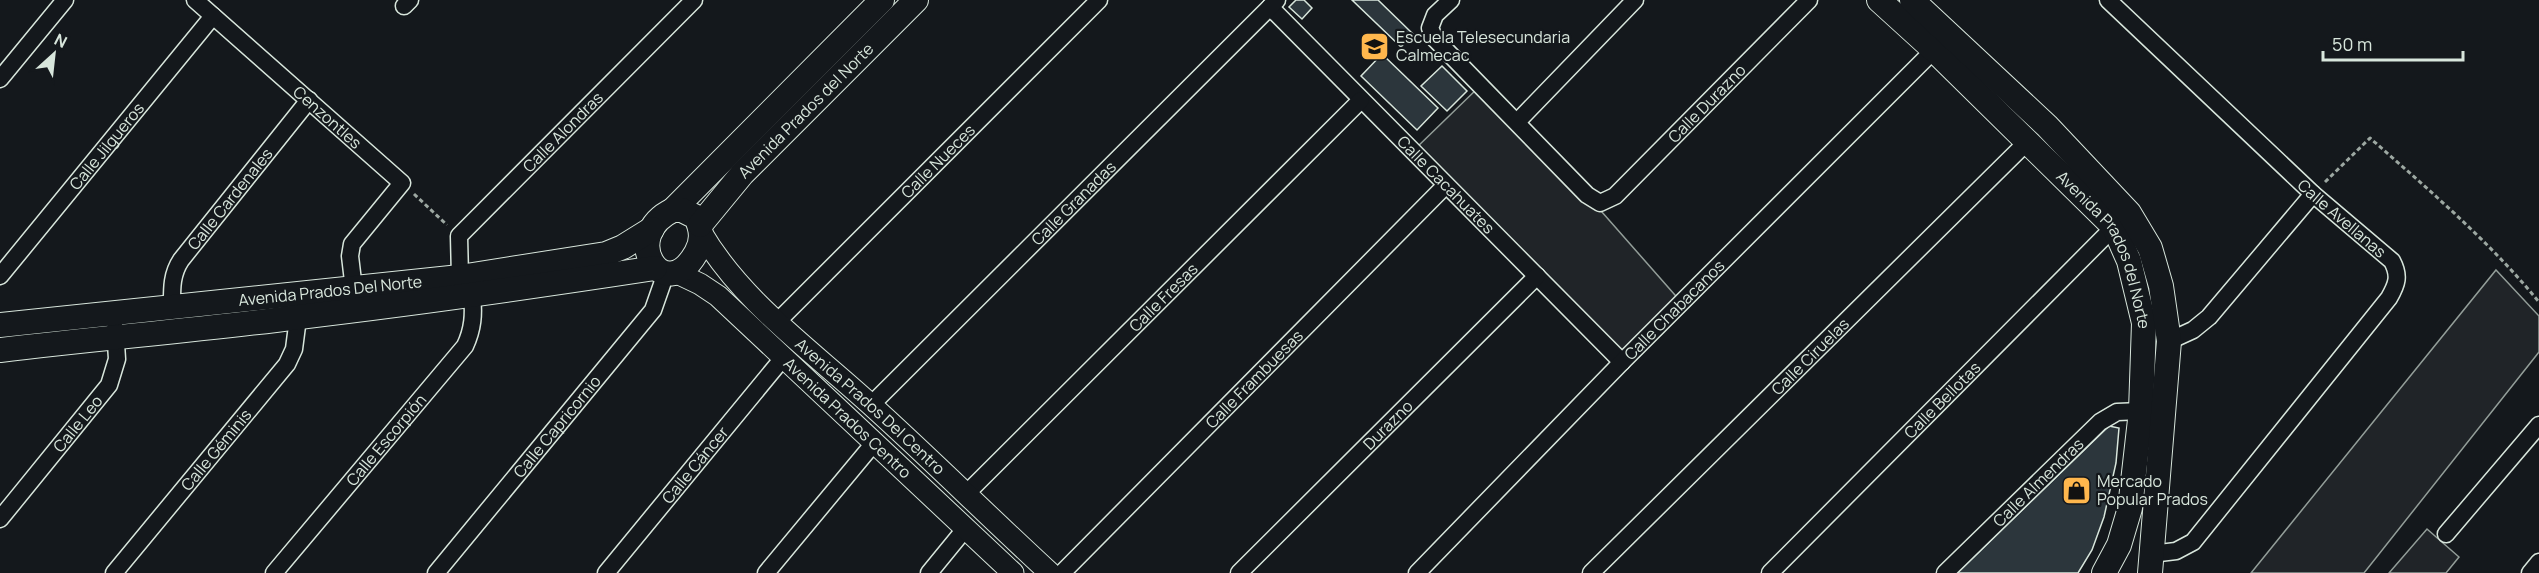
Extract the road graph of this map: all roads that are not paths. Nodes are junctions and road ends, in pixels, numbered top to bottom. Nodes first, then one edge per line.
1 (65, 0) edge
2 (195, 0) edge
3 (694, 0) edge
4 (882, 0) edge
5 (916, 0) edge
6 (1098, 0) edge
7 (1451, 0) edge
8 (1635, 0) edge
9 (1809, 0) edge
10 (1879, 0) edge
11 (1912, 0) edge
12 (2108, 0) edge
13 (1273, 4) edge
14 (213, 16) junction
15 (1934, 50) junction
16 (0, 79) edge
17 (309, 100) junction
18 (1361, 100) junction
19 (1518, 121) junction
20 (2028, 141) junction
21 (1446, 185) junction
22 (2313, 194) junction
23 (673, 210) junction
24 (2114, 227) junction
25 (700, 228) junction
26 (652, 229) junction
27 (666, 271) junction
28 (0, 276) edge
29 (1537, 276) junction
30 (466, 286) junction
31 (2161, 286) junction
32 (2137, 291) junction
33 (355, 299) junction
34 (172, 308) junction
35 (298, 318) junction
36 (778, 321) junction
37 (115, 324) junction
38 (0, 325) edge
39 (2169, 341) junction
40 (0, 350) edge
41 (783, 358) junction
42 (1622, 362) junction
43 (872, 405) junction
44 (2141, 411) junction
45 (2539, 425) edge
46 (874, 443) junction
47 (965, 495) junction
48 (2142, 509) junction
49 (0, 519) edge
50 (965, 530) junction
51 (2446, 534) dead end
52 (2539, 562) edge
53 (2150, 563) edge
54 (114, 573) edge
55 (274, 573) edge
56 (436, 573) edge
57 (606, 573) edge
58 (766, 573) edge
59 (929, 573) edge
60 (1013, 573) edge
61 (1050, 573) edge
62 (1062, 573) edge
63 (1239, 573) edge
64 (1417, 573) edge
65 (1591, 573) edge
66 (1770, 573) edge
67 (1945, 573) edge
68 (2104, 573) edge
69 (2530, 573) edge

1 - 16 street
2 - 14 street, Cenzontles
3 - 30 street, Calle Alondras
4 - 23 main road, Avenida Prados del Norte
5 - 25 main road, Avenida Prados del Norte
6 - 36 street, Calle Nueces
7 - 19 street
8 - 19 street
9 - 19 street, Calle Durazno
10 - 15 main road, Avenida Prados del Norte
11 - 31 main road, Avenida Prados del Norte
12 - 22 street, Calle Avellanas
13 - 18 street, Calle Cacahuates
13 - 43 street, Calle Granadas
14 - 17 street, Cenzontles
14 - 28 street, Calle Jilgueros
15 - 20 main road, Avenida Prados del Norte
15 - 42 street, Calle Chabacanos
17 - 33 street, Cenzontles
17 - 34 street, Calle Cardenales
18 - 21 street, Calle Cacahuates
18 - 47 street, Calle Fresas
20 - 24 main road, Avenida Prados del Norte
20 - 65 street, Calle Ciruelas
21 - 29 street, Calle Cacahuates
21 - 62 street, Calle Frambuesas
22 - 39 street
22 - 53 street, Calle Avellanas
23 - 25 main road
23 - 26 main road
24 - 32 main road, Avenida Prados del Norte
24 - 66 street, Calle Bellotas
25 - 27 main road
25 - 36 street, Avenida Prados Del Centro
26 - 27 main road
26 - 30 main road, Avenida Prados Del Norte
27 - 30 main road, Avenida Prados Del Norte
27 - 41 street, Avenida Prados Centro
27 - 56 street, Calle Capricornio
29 - 42 street, Calle Cacahuates
29 - 63 street, Durazno
30 - 33 main road, Avenida Prados Del Norte
30 - 55 street, Calle Escorpión
31 - 32 street
31 - 39 main road, Avenida Prados del Norte
32 - 44 main road, Avenida Prados del Norte
33 - 34 main road, Avenida Prados Del Norte
33 - 35 main road, Avenida Prados Del Norte
34 - 37 main road, Avenida Prados Del Norte
35 - 37 main road, Avenida Prados Del Norte
35 - 54 street, Calle Géminis
36 - 43 street, Avenida Prados Del Centro
37 - 38 main road, Avenida Prados Del Norte
37 - 40 main road, Avenida Prados Del Norte
37 - 49 street, Calle Leo
39 - 48 main road, Avenida Prados del Norte
41 - 46 street, Avenida Prados Centro
41 - 57 street, Calle Cáncer
42 - 64 street, Calle Chabacanos
43 - 47 street, Avenida Prados Del Centro
44 - 48 main road, Avenida Prados del Norte
44 - 67 street, Calle Almendras
45 - 51 street
46 - 50 street, Avenida Prados Centro
46 - 58 street
47 - 61 street, Avenida Prados Del Centro
48 - 53 main road, Avenida Prados del Norte
48 - 68 main road, Avenida Prados del Norte
50 - 59 street
50 - 60 street, Avenida Prados Centro
52 - 69 street

